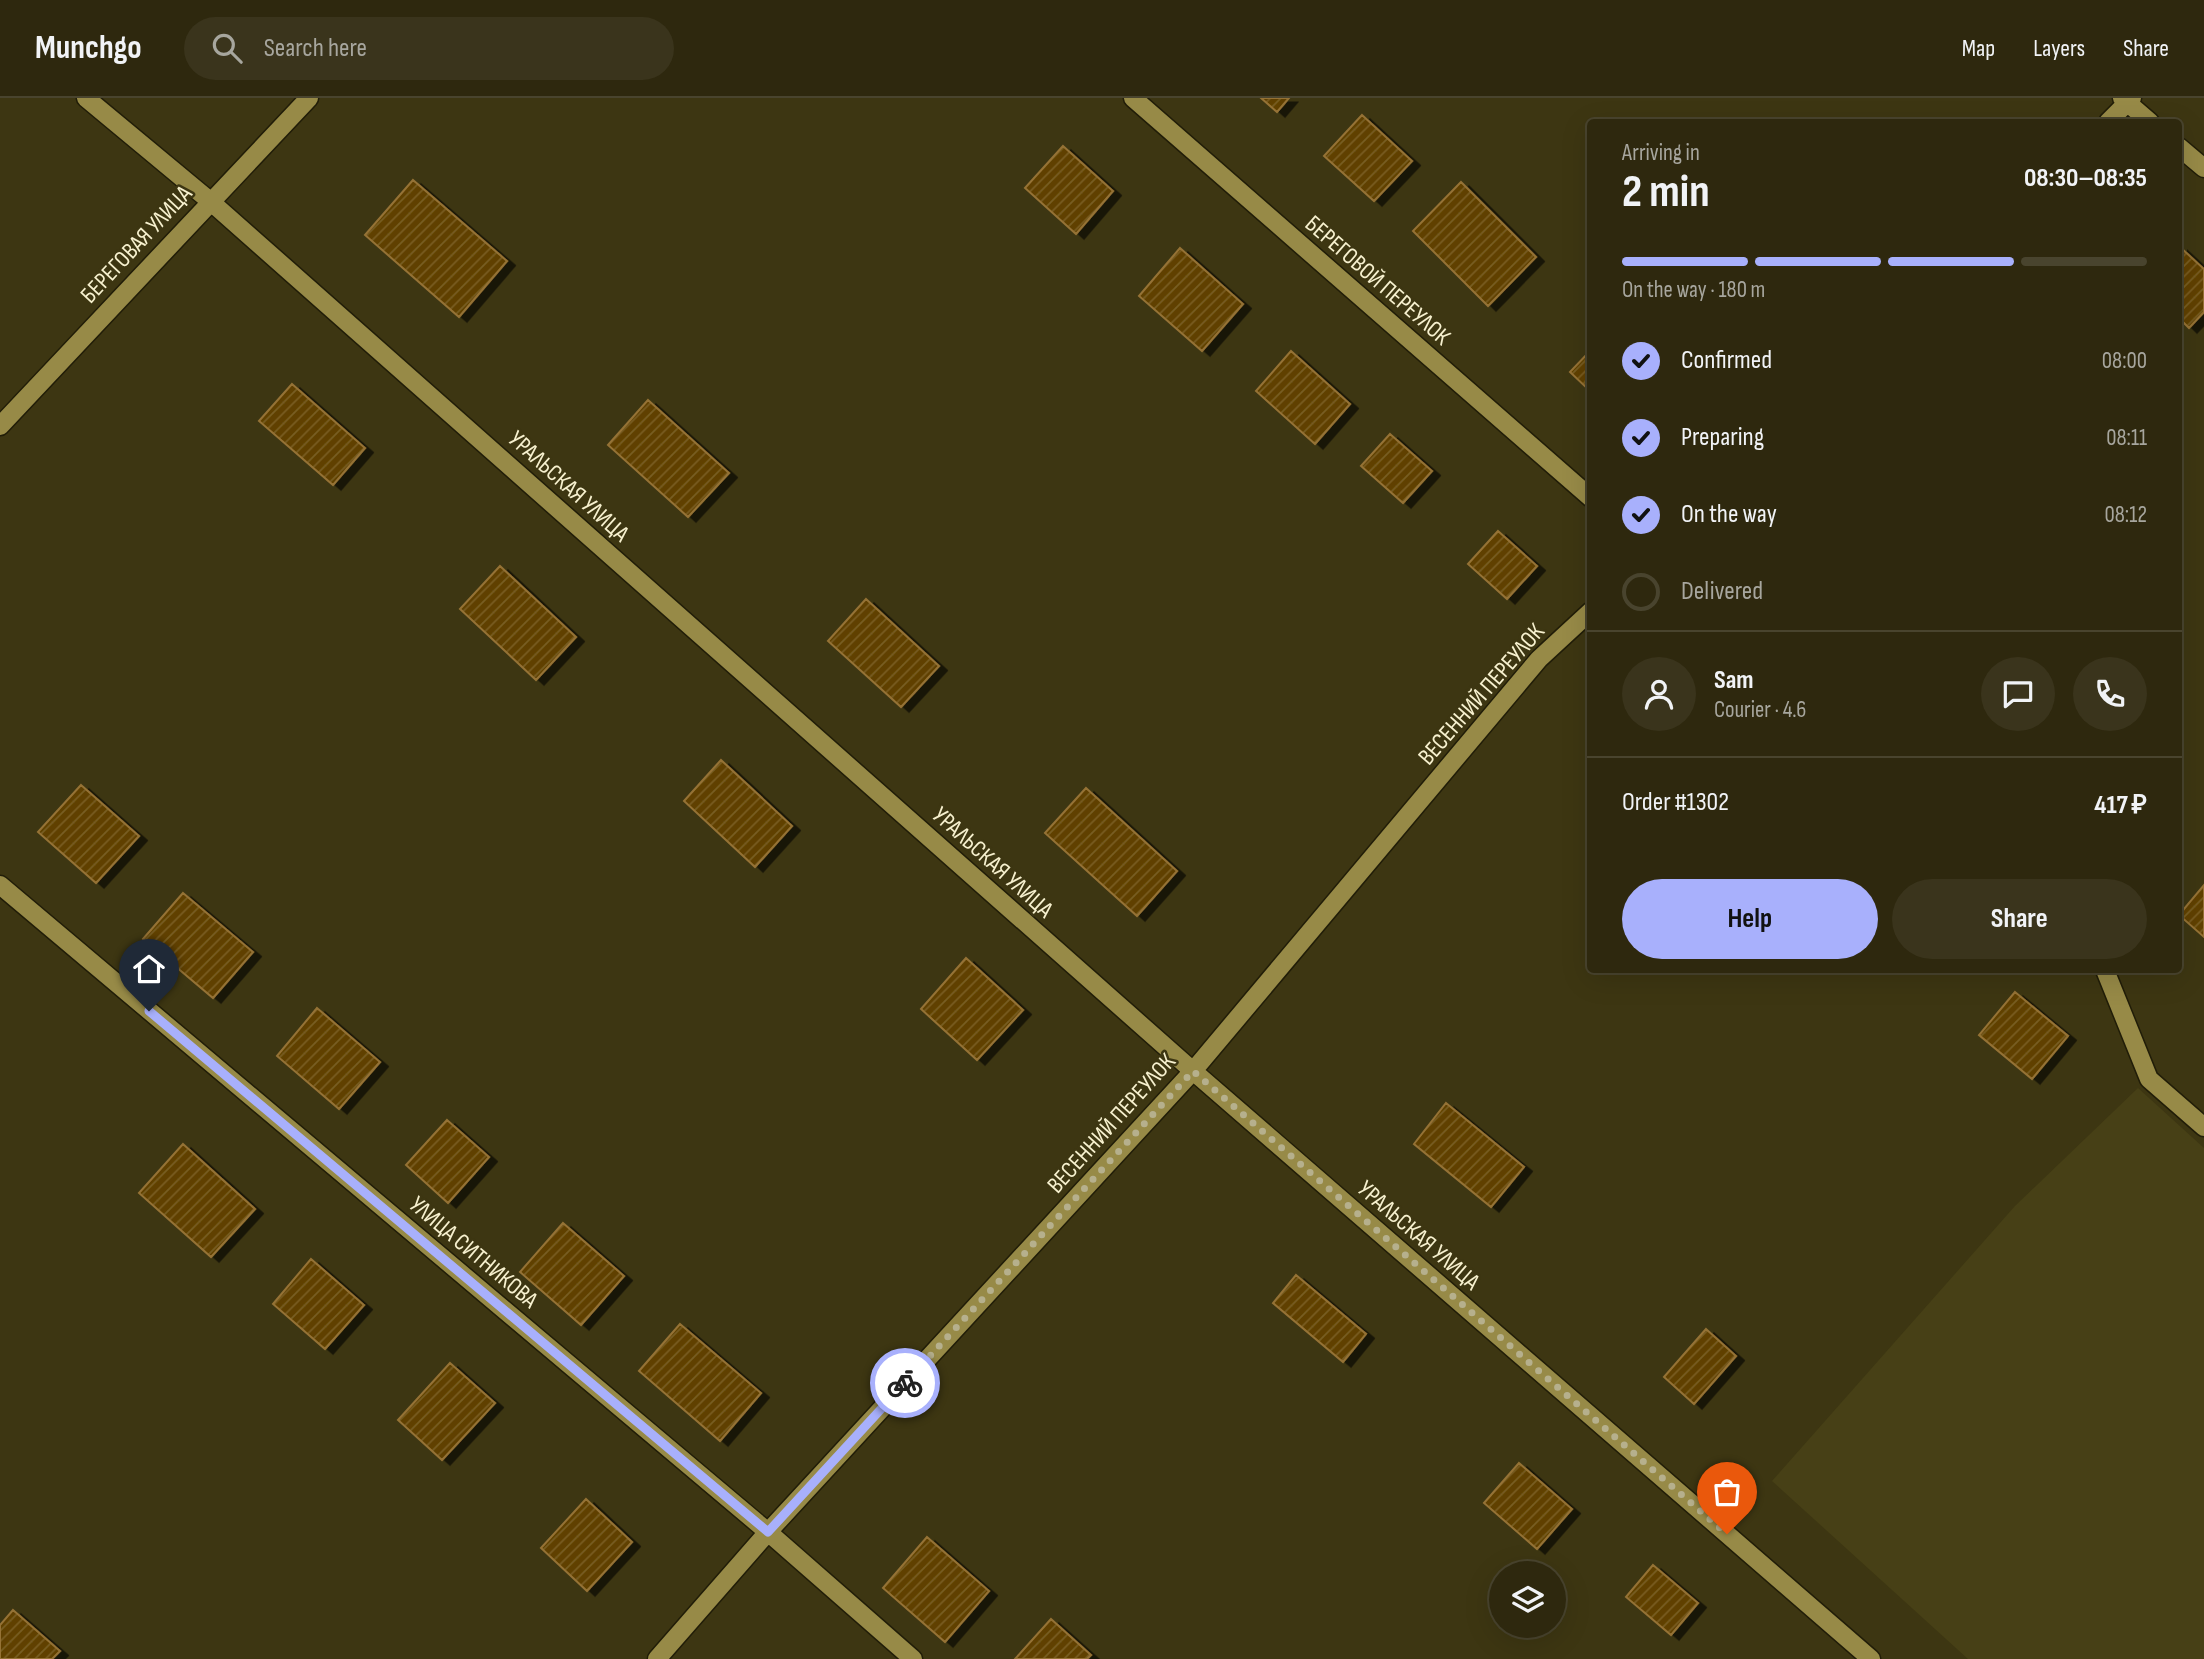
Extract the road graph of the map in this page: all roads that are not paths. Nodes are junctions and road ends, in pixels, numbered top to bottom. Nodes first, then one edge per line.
1 (86, 98) edge
2 (309, 98) edge
3 (1133, 98) edge
4 (2127, 100) edge
5 (2111, 119) edge
6 (2147, 119) edge
7 (2182, 150) edge
8 (2204, 169) edge
9 (210, 201) junction
10 (0, 426) edge
11 (1587, 495) edge
12 (1587, 615) edge
13 (0, 885) edge
14 (2106, 973) edge
15 (1193, 1071) junction
16 (2204, 1127) edge
17 (768, 1532) junction
18 (657, 1659) edge
19 (913, 1659) edge
20 (1871, 1659) edge

1 - 9 street, УРАЛЬСКАЯ УЛИЦА
2 - 9 street, БЕРЕГОВАЯ УЛИЦА
3 - 11 street, БЕРЕГОВОЙ ПЕРЕУЛОК
4 - 5 street
4 - 6 street
7 - 8 street
9 - 10 street, БЕРЕГОВАЯ УЛИЦА
9 - 15 street, УРАЛЬСКАЯ УЛИЦА
12 - 15 street, ВЕСЕННИЙ ПЕРЕУЛОК
13 - 17 street, УЛИЦА СИТНИКОВА
14 - 16 street
15 - 17 street, ВЕСЕННИЙ ПЕРЕУЛОК
15 - 20 street, УРАЛЬСКАЯ УЛИЦА
17 - 18 street, ВЕСЕННИЙ ПЕРЕУЛОК
17 - 19 street, УЛИЦА СИТНИКОВА

